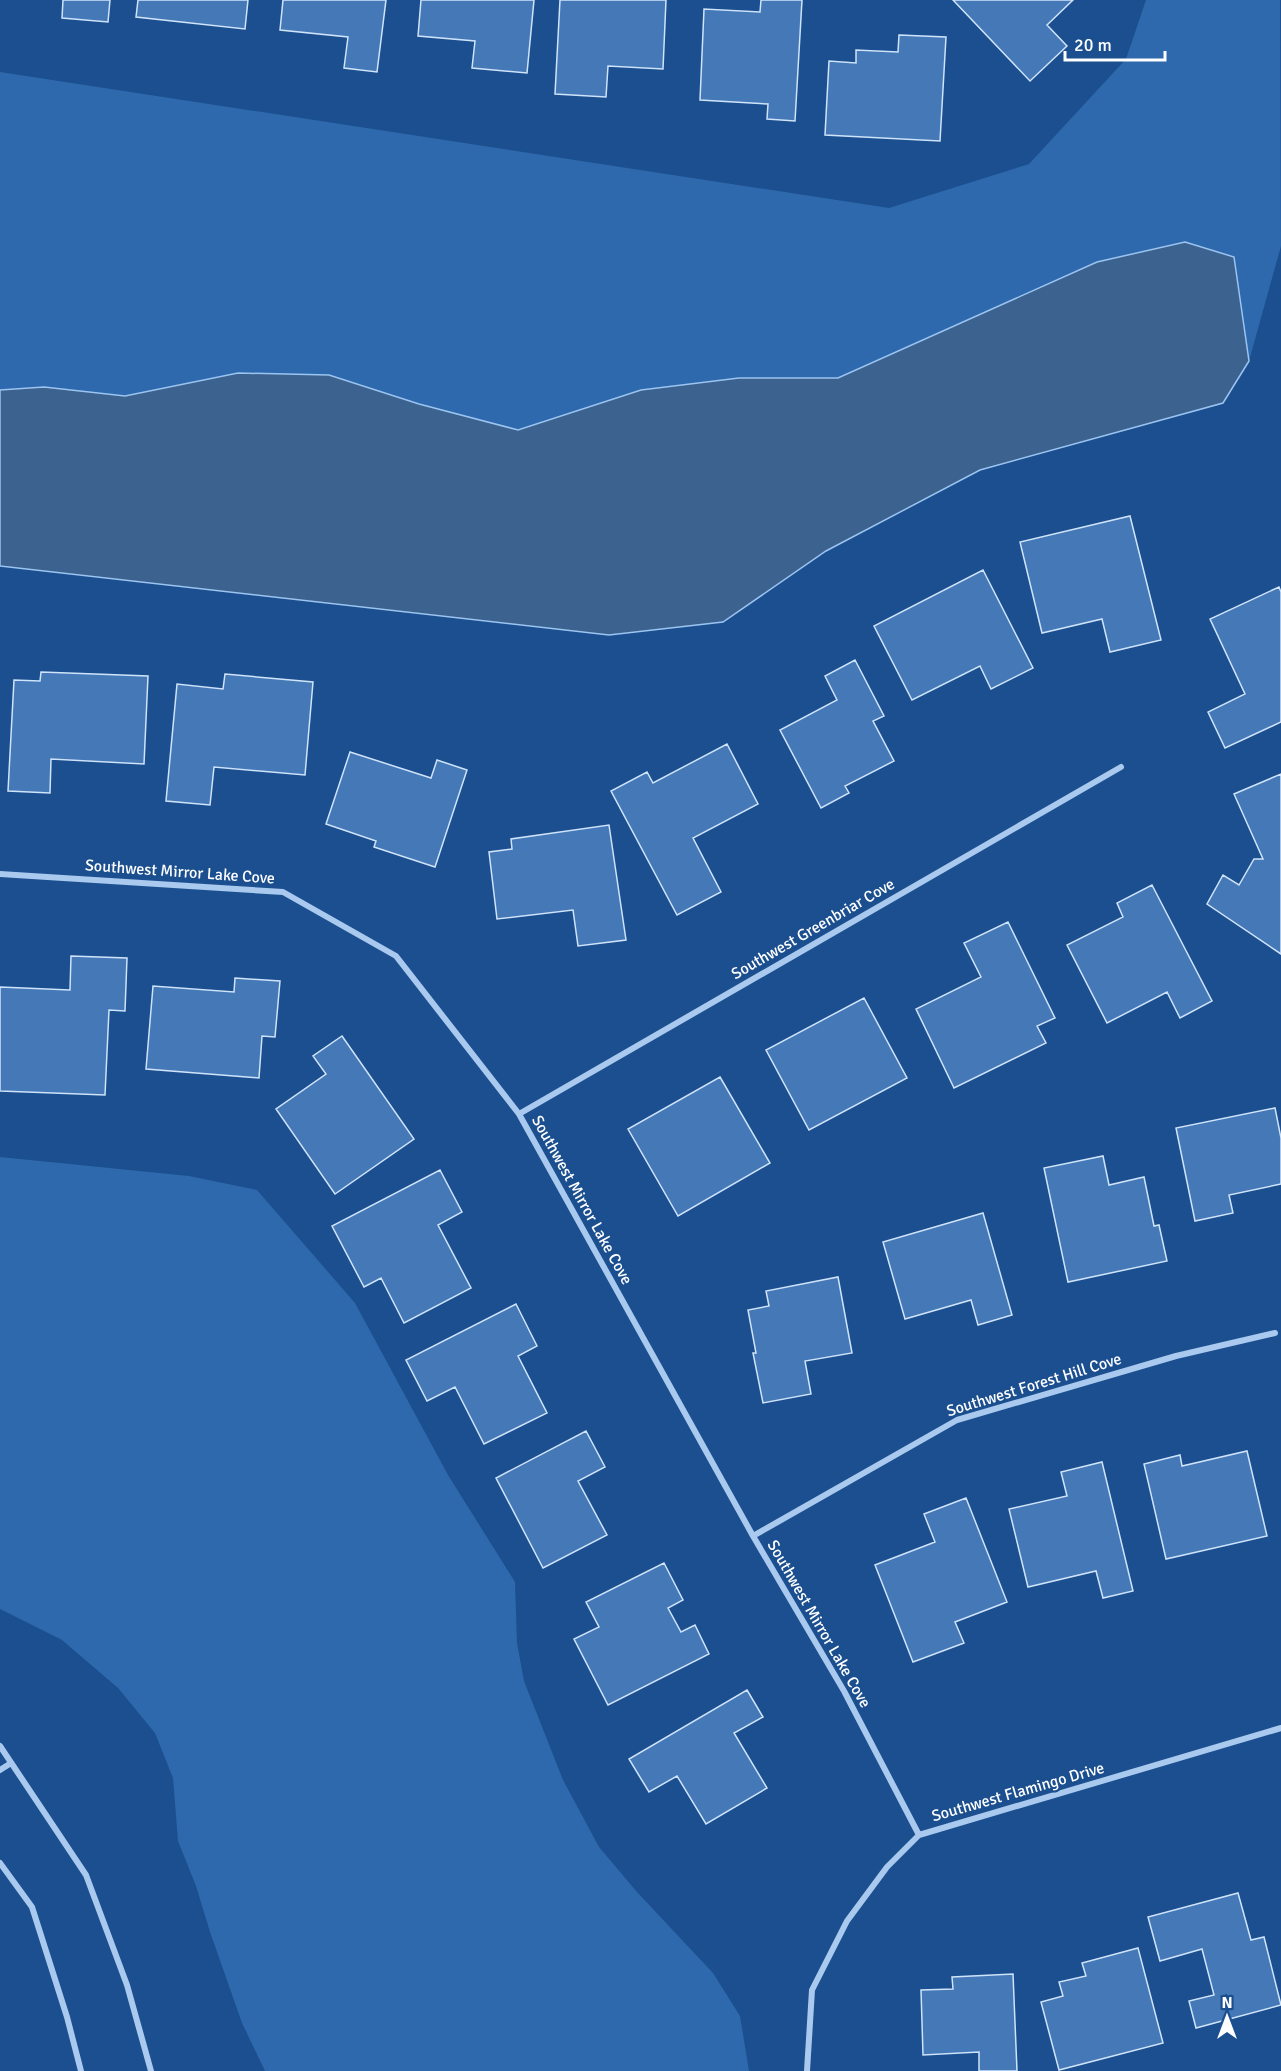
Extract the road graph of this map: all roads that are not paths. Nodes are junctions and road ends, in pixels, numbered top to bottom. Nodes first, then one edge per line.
1 (1121, 767) dead end
2 (0, 874) edge
3 (519, 1114) junction
4 (1275, 1333) dead end
5 (753, 1536) junction
6 (1281, 1728) edge
7 (0, 1746) edge
8 (11, 1763) junction
9 (0, 1770) edge
10 (920, 1835) junction
11 (0, 1863) edge
12 (81, 2071) edge
13 (151, 2071) edge
14 (807, 2071) edge

1 - 3 street, Southwest Greenbriar Cove
2 - 3 street, Southwest Mirror Lake Cove
3 - 5 street, Southwest Mirror Lake Cove
4 - 5 street, Southwest Forest Hill Cove
5 - 10 street, Southwest Mirror Lake Cove
6 - 10 street, Southwest Flamingo Drive
7 - 8 street
8 - 9 street
8 - 13 street
10 - 14 street, Southwest Flamingo Drive
11 - 12 street

